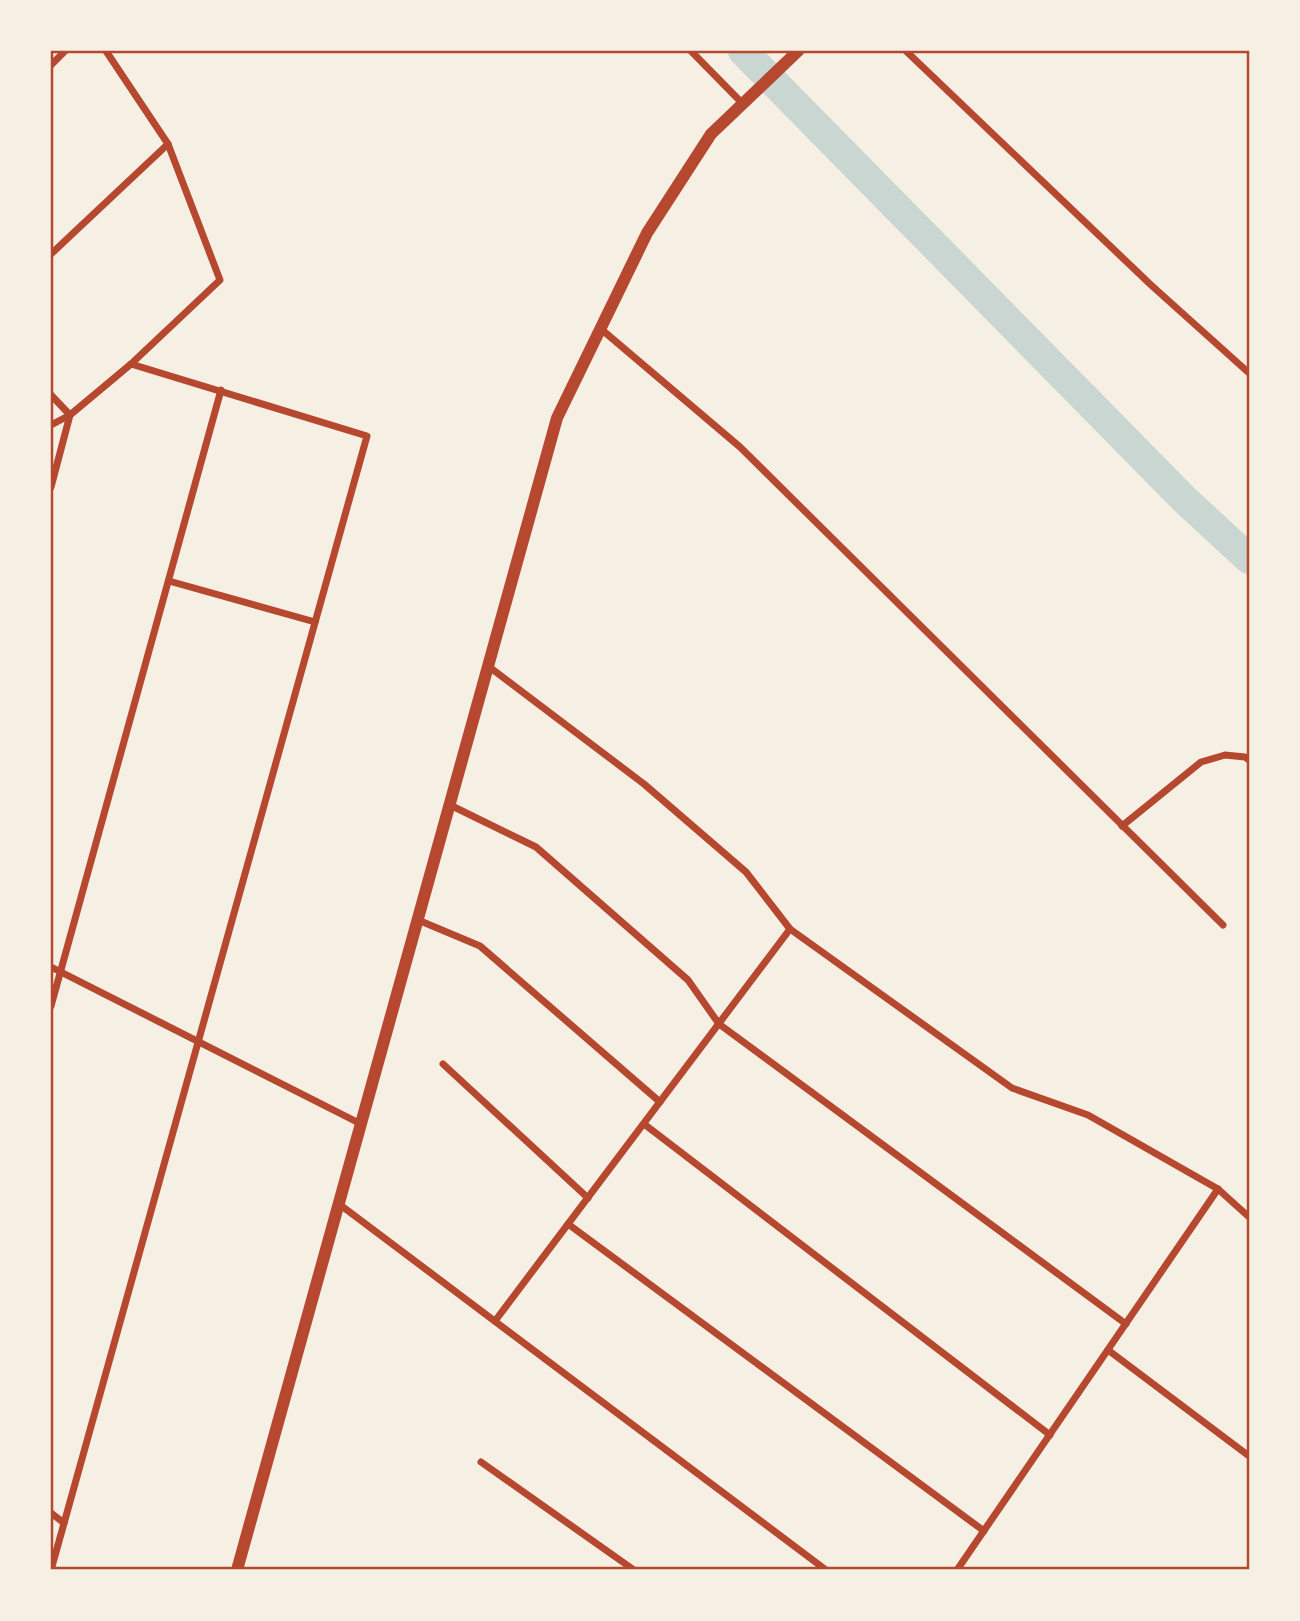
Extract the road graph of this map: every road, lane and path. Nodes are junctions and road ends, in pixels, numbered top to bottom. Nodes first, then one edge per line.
1 (65, 51) edge
2 (106, 51) edge
3 (691, 51) edge
4 (798, 51) edge
5 (906, 51) edge
6 (51, 65) edge
7 (747, 100) junction
8 (168, 144) junction
9 (51, 254) edge
10 (601, 329) junction
11 (131, 364) junction
12 (1249, 373) edge
13 (221, 390) junction
14 (51, 395) edge
15 (71, 415) junction
16 (51, 425) edge
17 (51, 487) edge
18 (169, 581) junction
19 (315, 622) junction
20 (488, 666) junction
21 (1249, 760) edge
22 (450, 805) junction
23 (1122, 826) junction
24 (418, 920) junction
25 (1223, 925) dead end
26 (790, 929) junction
27 (51, 967) edge
28 (60, 972) junction
29 (51, 1006) edge
30 (719, 1024) junction
31 (198, 1041) junction
32 (443, 1064) dead end
33 (660, 1102) junction
34 (361, 1124) junction
35 (644, 1124) junction
36 (1218, 1189) junction
37 (588, 1198) junction
38 (339, 1204) junction
39 (1249, 1217) edge
40 (568, 1224) junction
41 (495, 1321) junction
42 (1126, 1324) junction
43 (1108, 1350) junction
44 (1050, 1435) junction
45 (1249, 1456) edge
46 (481, 1462) dead end
47 (51, 1513) edge
48 (64, 1523) junction
49 (984, 1531) junction
50 (51, 1570) edge
51 (237, 1570) edge
52 (634, 1570) edge
53 (826, 1570) edge
54 (957, 1570) edge

1 - 6 street
2 - 8 street
3 - 7 street
4 - 7 street
5 - 12 street
7 - 10 street
8 - 9 street
8 - 11 street
10 - 20 street
10 - 23 street
11 - 13 street
11 - 15 street
13 - 18 street
13 - 19 street
14 - 15 street
15 - 16 street
15 - 17 street
18 - 19 street
18 - 28 street
19 - 31 street
20 - 22 street
20 - 26 street
21 - 23 street
22 - 24 street
22 - 30 street
23 - 25 street
24 - 33 street
24 - 34 street
26 - 30 street
26 - 36 street
27 - 28 street
28 - 29 street
28 - 31 street
30 - 33 street
30 - 42 street
31 - 34 street
31 - 48 street
32 - 37 street
33 - 35 street
34 - 38 street
35 - 37 street
35 - 44 street
36 - 39 street
36 - 42 street
37 - 40 street
38 - 41 street
38 - 51 street
40 - 41 street
40 - 49 street
41 - 53 street
42 - 43 street
43 - 44 street
43 - 45 street
44 - 49 street
46 - 52 street
47 - 48 street
48 - 50 street
49 - 54 street

